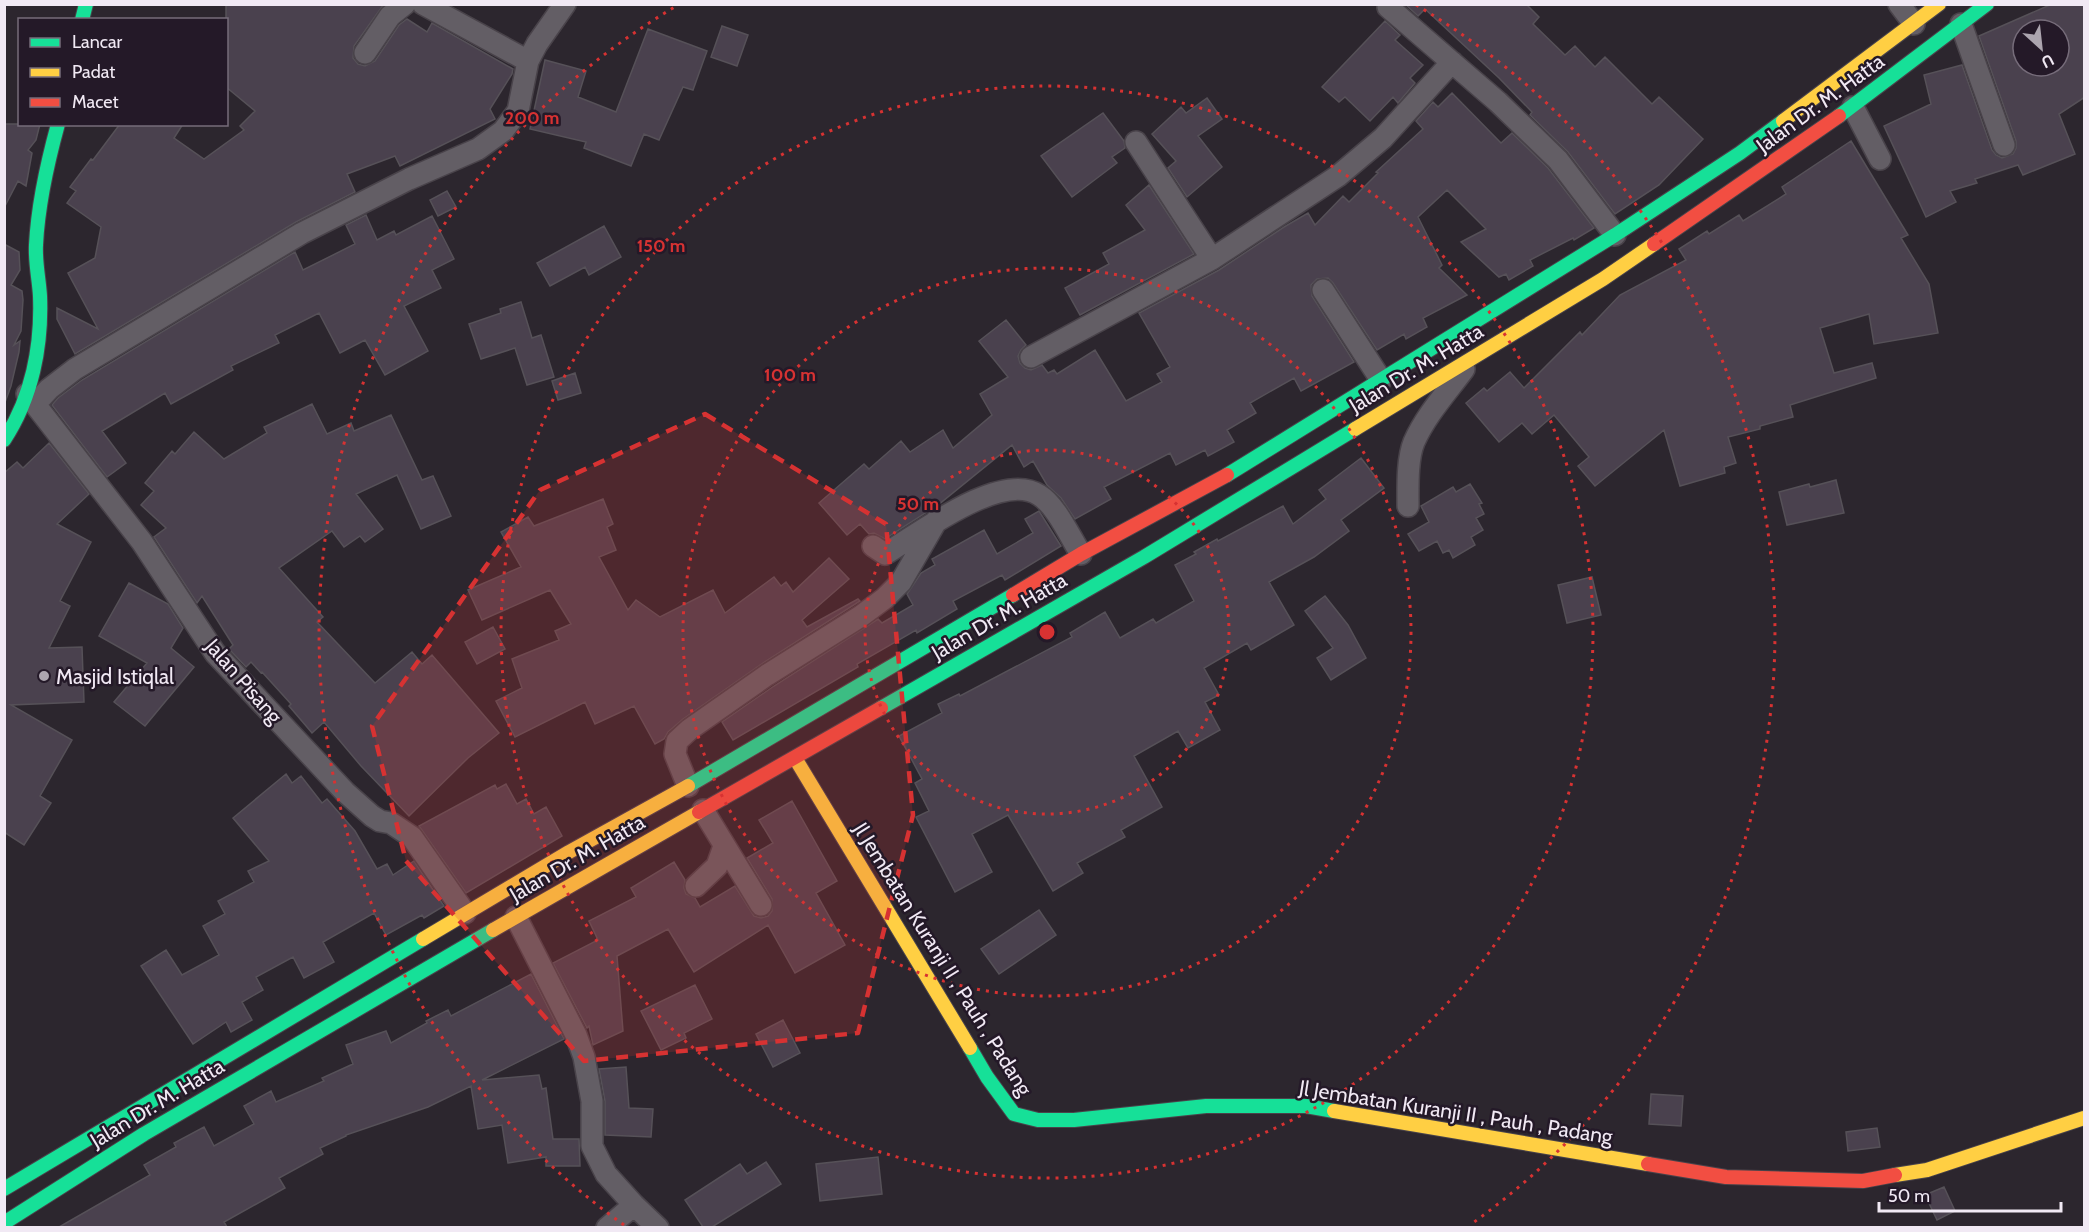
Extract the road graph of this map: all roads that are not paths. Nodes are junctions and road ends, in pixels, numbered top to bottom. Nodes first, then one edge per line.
1 (405, 4) edge
2 (423, 4) edge
3 (566, 4) edge
4 (1899, 4) edge
5 (1939, 4) edge
6 (1987, 4) edge
7 (1388, 7) dead end
8 (1914, 24) junction
9 (1961, 24) junction
10 (365, 53) dead end
11 (528, 61) junction
12 (1452, 62) junction
13 (1851, 93) junction
14 (57, 126) edge
15 (1136, 142) dead end
16 (2004, 145) dead end
17 (1880, 159) dead end
18 (1615, 236) junction
19 (1212, 259) junction
20 (1323, 290) dead end
21 (1031, 357) dead end
22 (1469, 361) junction
23 (1381, 380) junction
24 (31, 399) junction
25 (4, 440) edge
26 (1408, 506) dead end
27 (938, 518) junction
28 (873, 546) dead end
29 (1081, 554) junction
30 (795, 758) junction
31 (688, 786) junction
32 (702, 810) junction
33 (724, 846) junction
34 (696, 886) dead end
35 (761, 905) dead end
36 (465, 913) junction
37 (516, 917) junction
38 (2085, 1118) edge
39 (4, 1189) edge
40 (634, 1205) junction
41 (7, 1217) edge
42 (607, 1227) edge
43 (658, 1227) edge

1 - 10 street
2 - 11 street
3 - 11 street
4 - 8 street
5 - 8 main road, Jalan Dr. M. Hatta
6 - 9 main road, Jalan Dr. M. Hatta
7 - 12 street
8 - 13 main road, Jalan Dr. M. Hatta
9 - 13 main road, Jalan Dr. M. Hatta
9 - 16 street
11 - 24 street
12 - 18 street
12 - 19 street
13 - 17 street
13 - 18 main road, Jalan Dr. M. Hatta
13 - 22 main road, Jalan Dr. M. Hatta
14 - 24 main road
15 - 19 street
18 - 23 main road, Jalan Dr. M. Hatta
19 - 21 street
20 - 23 street
22 - 26 street
22 - 30 main road, Jalan Dr. M. Hatta
23 - 29 main road, Jalan Dr. M. Hatta
24 - 25 main road
24 - 36 street, Jalan Pisang
27 - 28 street
27 - 29 street
27 - 31 street
29 - 31 main road, Jalan Dr. M. Hatta
30 - 32 main road, Jalan Dr. M. Hatta
30 - 38 main road, Jl Jembatan Kuranji II , Pauh , Padang
31 - 36 main road, Jalan Dr. M. Hatta
32 - 33 street
32 - 37 main road, Jalan Dr. M. Hatta
33 - 34 street
33 - 35 street
36 - 39 main road, Jalan Dr. M. Hatta
37 - 40 street
37 - 41 main road, Jalan Dr. M. Hatta
40 - 42 street
40 - 43 street

